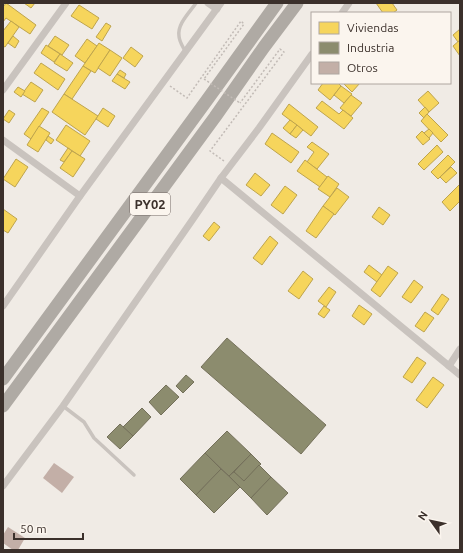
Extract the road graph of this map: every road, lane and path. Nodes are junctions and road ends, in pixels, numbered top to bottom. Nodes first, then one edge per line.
1 (66, 3) edge
2 (196, 3) edge
3 (208, 3) edge
4 (277, 3) edge
5 (297, 3) edge
6 (349, 3) edge
7 (219, 6) edge
8 (343, 12) edge
9 (185, 52) junction
10 (311, 55) edge
11 (164, 81) junction
12 (3, 90) edge
13 (3, 140) edge
14 (230, 165) junction
15 (221, 178) junction
16 (80, 196) junction
17 (3, 306) edge
18 (460, 349) edge
19 (449, 366) junction
20 (460, 375) edge
21 (3, 379) edge
22 (3, 406) edge
23 (63, 406) junction
24 (134, 474) dead end
25 (3, 486) edge

1 - 12 street
2 - 9 lane
3 - 7 street
4 - 21 highway, PY02
5 - 22 highway, PY02
6 - 8 street
7 - 9 street
9 - 11 street
10 - 14 street
11 - 14 path, bridge
11 - 16 street
13 - 16 street
14 - 15 street
15 - 19 street
15 - 23 street
16 - 17 street
18 - 19 street
19 - 20 street
23 - 24 lane
23 - 25 street

